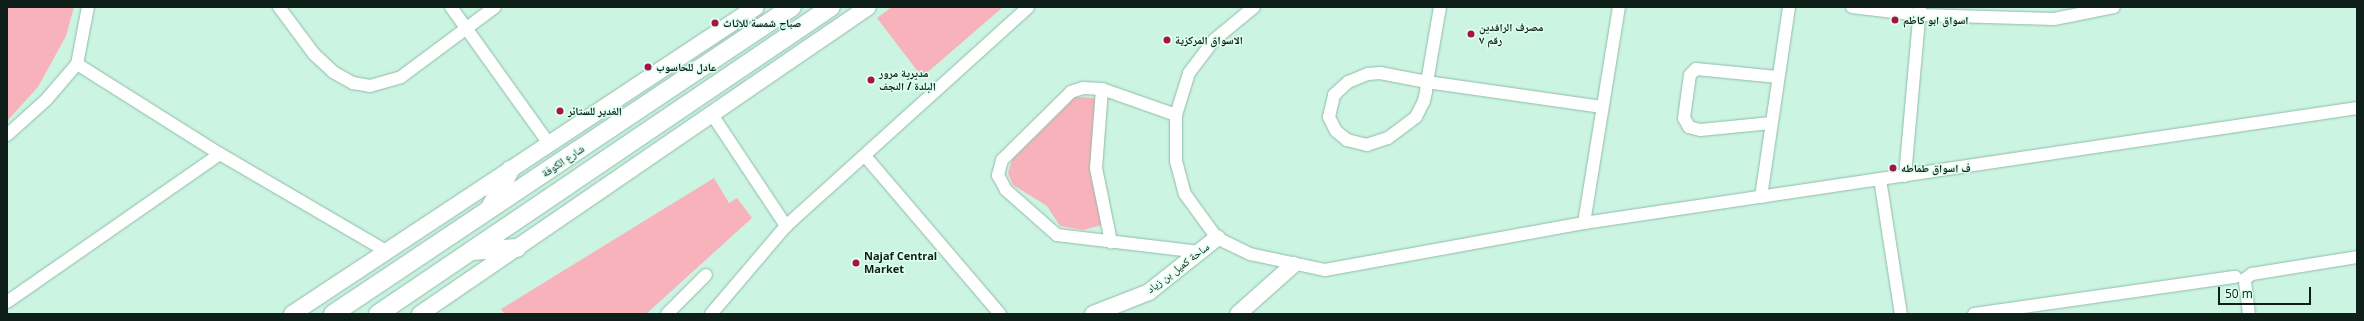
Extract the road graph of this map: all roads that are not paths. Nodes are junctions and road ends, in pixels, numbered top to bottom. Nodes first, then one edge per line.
1 (88, 7) edge
2 (279, 7) edge
3 (450, 7) edge
4 (495, 7) edge
5 (756, 7) edge
6 (792, 7) edge
7 (831, 7) edge
8 (868, 7) edge
9 (1028, 7) edge
10 (1254, 7) edge
11 (1440, 7) edge
12 (1619, 7) edge
13 (1788, 7) edge
14 (1852, 7) edge
15 (2114, 7) edge
16 (1920, 11) edge
17 (466, 27) junction
18 (77, 64) junction
19 (1778, 77) junction
20 (1427, 82) junction
21 (1102, 89) junction
22 (1602, 107) junction
23 (2357, 108) edge
24 (712, 113) junction
25 (1176, 115) junction
26 (1771, 123) junction
27 (7, 135) edge
28 (549, 144) junction
29 (220, 154) junction
30 (865, 156) junction
31 (510, 170) junction
32 (1905, 176) junction
33 (1880, 179) junction
34 (1760, 197) junction
35 (488, 211) junction
36 (1584, 223) junction
37 (786, 226) junction
38 (1217, 238) junction
39 (1111, 242) junction
40 (517, 248) junction
41 (470, 251) junction
42 (388, 252) junction
43 (1200, 252) junction
44 (2357, 257) edge
45 (1293, 265) junction
46 (706, 276) dead end
47 (2235, 277) dead end
48 (7, 302) edge
49 (292, 314) edge
50 (333, 314) edge
51 (378, 314) edge
52 (420, 314) edge
53 (667, 314) edge
54 (711, 314) edge
55 (1000, 314) edge
56 (1093, 314) edge
57 (1238, 314) edge
58 (1901, 314) edge
59 (1974, 314) edge
60 (2249, 314) edge

1 - 18 street
2 - 17 street
3 - 17 street
4 - 17 street
5 - 28 main road
6 - 35 highway, شارع الكوفة
7 - 41 highway, شارع الكوفة
8 - 24 main road
9 - 30 street
10 - 25 street
11 - 20 street
12 - 22 street
13 - 19 street
14 - 16 street
15 - 16 street
16 - 32 street
17 - 28 street
18 - 27 street
18 - 29 street
19 - 26 street
19 - 26 street
20 - 20 street
20 - 22 street
21 - 25 street
21 - 39 street
21 - 39 street
22 - 36 street
23 - 32 street
24 - 37 street
24 - 40 main road
25 - 38 street
26 - 34 street
28 - 31 main road
29 - 42 street
29 - 48 street
30 - 37 street
30 - 55 street
31 - 35 highway
31 - 42 main road
32 - 33 street
33 - 34 street
33 - 58 street
34 - 36 street
35 - 50 highway, شارع الكوفة
36 - 45 street
37 - 54 street
38 - 43 main road, ساحة كميل بن زياد
38 - 45 street
39 - 43 street
40 - 41 highway
40 - 52 main road
41 - 51 highway, شارع الكوفة
42 - 49 main road
43 - 56 main road, ساحة كميل بن زياد
44 - 60 street
45 - 57 main road
46 - 53 street
47 - 59 street

